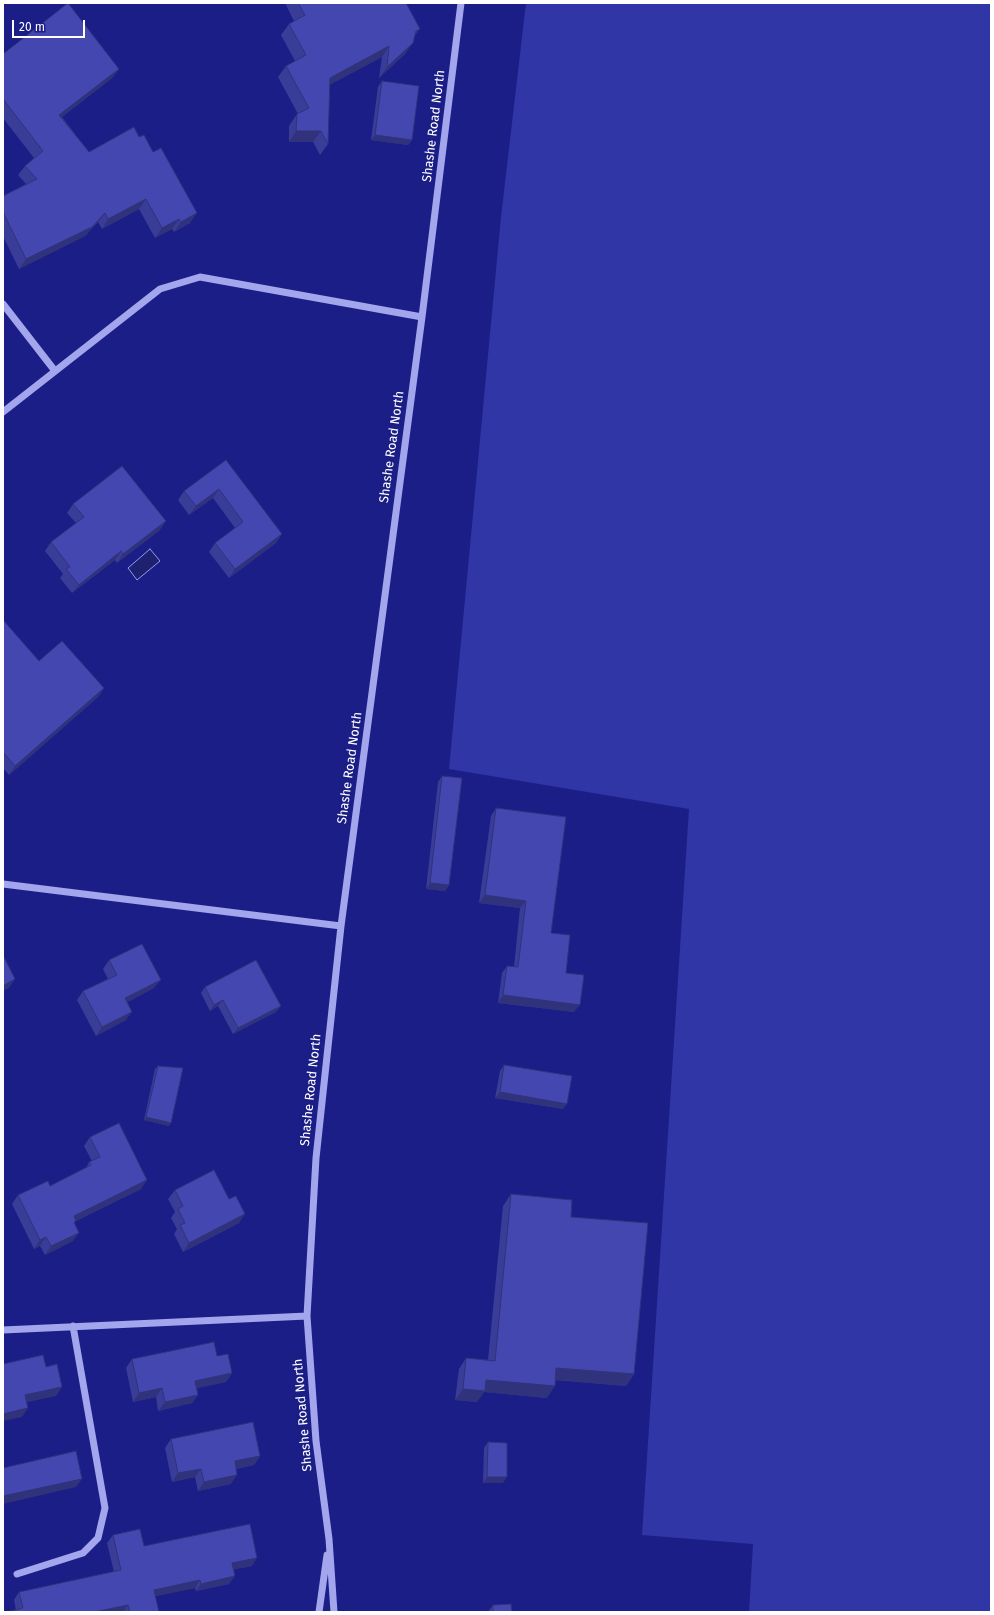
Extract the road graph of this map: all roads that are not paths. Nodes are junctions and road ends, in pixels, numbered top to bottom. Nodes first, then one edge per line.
1 (462, 3) edge
2 (3, 304) edge
3 (422, 316) junction
4 (54, 371) junction
5 (3, 412) edge
6 (3, 884) edge
7 (341, 926) junction
8 (307, 1316) junction
9 (73, 1326) junction
10 (3, 1330) edge
11 (329, 1539) junction
12 (16, 1574) dead end
13 (319, 1612) edge
14 (334, 1612) edge

1 - 3 street, Shashe Road North
2 - 4 street
3 - 4 street
3 - 7 street, Shashe Road North
4 - 5 street
6 - 7 street
7 - 8 street, Shashe Road North
8 - 9 street
8 - 11 street, Shashe Road North
9 - 10 street
9 - 12 street
11 - 13 street, Shashe Road North
11 - 14 street, Shashe Road North

